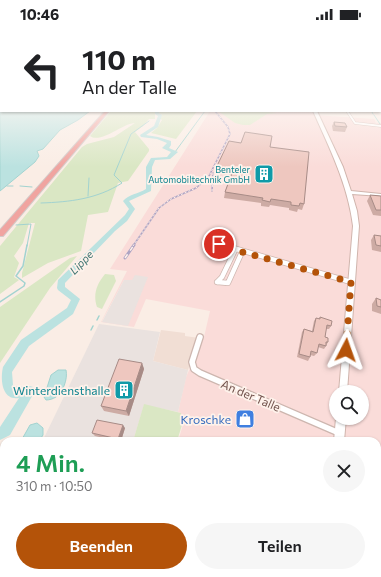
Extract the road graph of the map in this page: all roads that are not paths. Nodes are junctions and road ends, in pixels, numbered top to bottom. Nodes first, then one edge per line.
1 (102, 117) edge
2 (317, 117) edge
3 (350, 117) edge
4 (381, 126) edge
5 (350, 192) junction
6 (381, 195) edge
7 (0, 234) edge
8 (219, 244) dead end
9 (235, 250) junction
10 (242, 252) junction
11 (351, 282) junction
12 (200, 337) dead end
13 (344, 385) edge
14 (341, 425) edge
15 (340, 437) edge

1 - 7 highway
2 - 5 street
3 - 4 street
5 - 6 street
5 - 11 street
8 - 9 street
9 - 10 street
9 - 10 street
10 - 11 street
11 - 13 street
12 - 15 street, An der Talle
14 - 15 street, An der Talle

